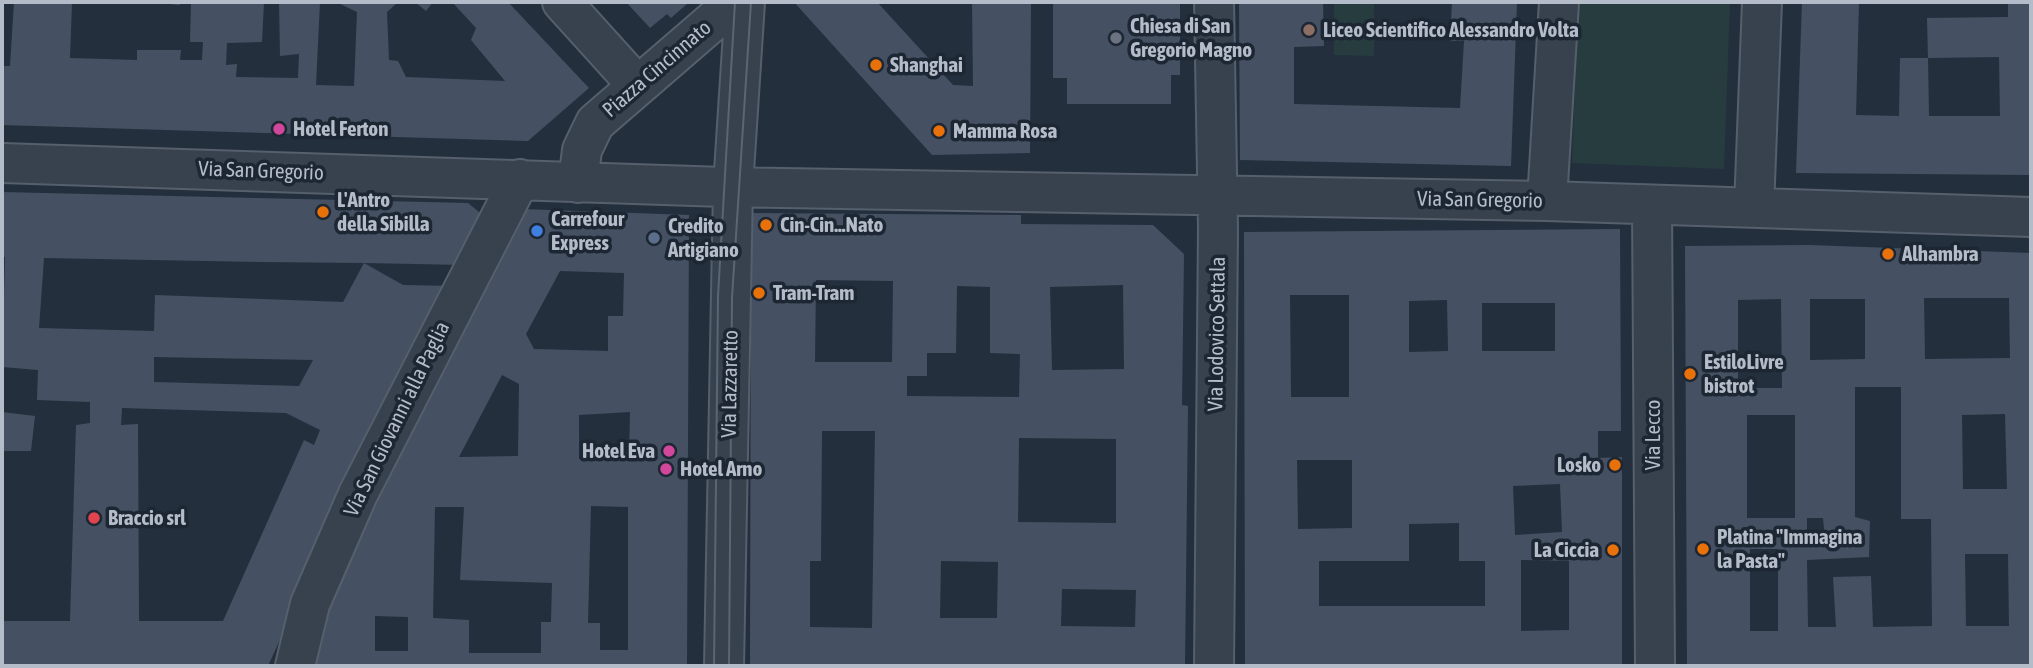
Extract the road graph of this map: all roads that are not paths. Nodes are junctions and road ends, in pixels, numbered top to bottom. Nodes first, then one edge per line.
1 (562, 2) edge
2 (735, 2) edge
3 (745, 2) edge
4 (1214, 2) edge
5 (1559, 2) edge
6 (1762, 2) edge
7 (638, 86) junction
8 (2, 163) edge
9 (520, 180) junction
10 (578, 183) junction
11 (733, 187) junction
12 (1218, 197) junction
13 (1547, 201) junction
14 (1652, 205) junction
15 (1754, 208) junction
16 (2031, 217) edge
17 (295, 666) edge
18 (724, 666) edge
19 (1213, 666) edge
20 (1655, 666) edge

1 - 7 street
2 - 7 street, Piazza Cincinnato
3 - 11 street, Piazza Cincinnato
4 - 12 street, Via Lodovico Settala
5 - 13 street
6 - 15 street
7 - 10 street, Piazza Cincinnato
8 - 9 street, Via San Gregorio
9 - 10 street
9 - 17 street, Via San Giovanni alla Paglia
10 - 11 street
11 - 12 street, Via San Gregorio
11 - 18 street, Via Lazzaretto
12 - 13 street, Via San Gregorio
12 - 19 street, Via Lodovico Settala
13 - 14 street, Via San Gregorio
14 - 15 street, Via San Gregorio
14 - 20 street, Via Lecco
15 - 16 street, Via San Gregorio

